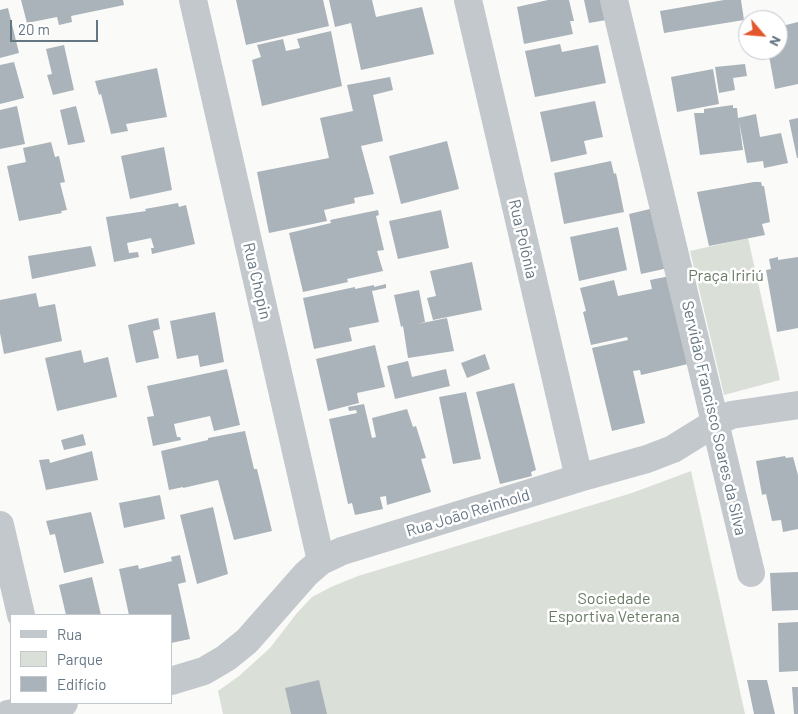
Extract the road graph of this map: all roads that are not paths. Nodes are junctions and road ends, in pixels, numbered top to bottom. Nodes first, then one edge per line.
1 (193, 0) edge
2 (468, 0) edge
3 (614, 0) edge
4 (798, 405) edge
5 (715, 423) junction
6 (579, 478) junction
7 (0, 525) edge
8 (320, 561) junction
9 (751, 573) dead end
10 (20, 614) edge
11 (172, 681) edge
12 (49, 704) edge
13 (8, 714) edge

1 - 8 street, Rua Chopin
2 - 6 street, Rua Polônia
3 - 5 street, Servidão Francisco Soares da Silva
4 - 5 street, Rua João Reinhold
5 - 6 street, Rua João Reinhold
5 - 9 street, Servidão Francisco Soares da Silva
6 - 8 street, Rua João Reinhold
7 - 10 street
8 - 11 street, Rua João Reinhold
12 - 13 street

